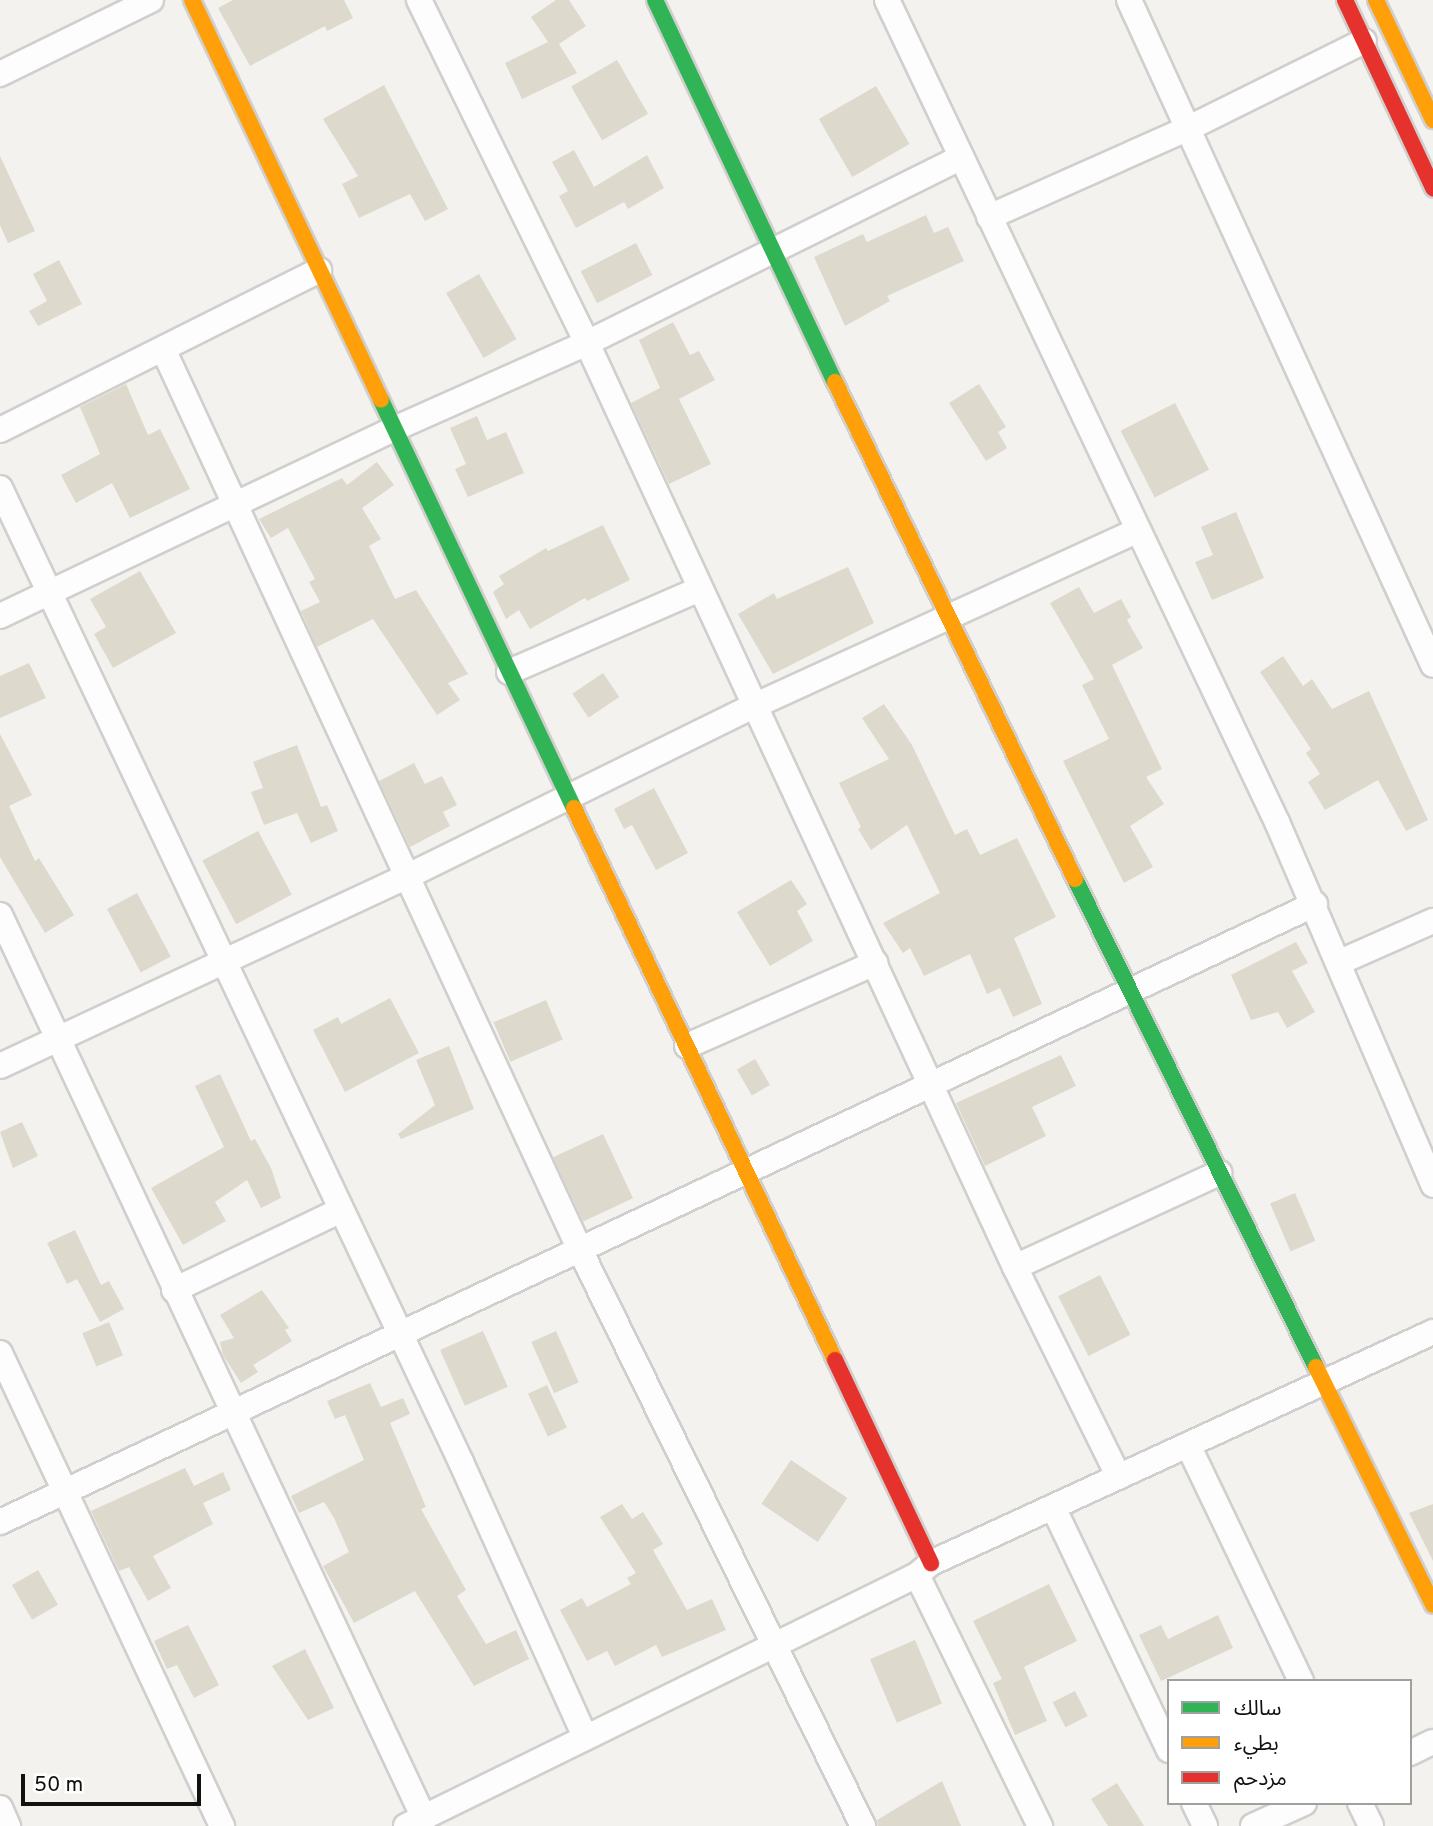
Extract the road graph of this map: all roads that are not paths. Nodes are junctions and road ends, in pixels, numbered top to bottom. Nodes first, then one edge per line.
1 (150, 0) edge
2 (191, 0) edge
3 (419, 0) edge
4 (655, 0) edge
5 (887, 0) edge
6 (1129, 0) edge
7 (1345, 0) edge
8 (1376, 0) edge
9 (1364, 41) junction
10 (0, 74) edge
11 (1433, 120) edge
12 (1191, 127) junction
13 (961, 157) junction
14 (1433, 188) edge
15 (989, 217) junction
16 (773, 250) junction
17 (319, 270) junction
18 (587, 343) junction
19 (164, 351) junction
20 (394, 429) junction
21 (0, 430) edge
22 (0, 488) edge
23 (236, 508) junction
24 (1138, 530) junction
25 (700, 589) junction
26 (49, 592) junction
27 (0, 616) edge
28 (948, 621) junction
29 (1433, 664) edge
30 (509, 671) junction
31 (754, 706) junction
32 (566, 796) junction
33 (404, 878) junction
34 (1315, 904) junction
35 (0, 915) edge
36 (1433, 921) edge
37 (223, 961) junction
38 (1340, 962) junction
39 (875, 963) junction
40 (1127, 990) junction
41 (57, 1037) junction
42 (687, 1046) junction
43 (0, 1066) edge
44 (932, 1084) junction
45 (744, 1171) junction
46 (1219, 1173) junction
47 (1433, 1185) edge
48 (341, 1210) junction
49 (580, 1250) junction
50 (1015, 1267) junction
51 (174, 1290) junction
52 (399, 1332) junction
53 (1433, 1332) edge
54 (0, 1353) edge
55 (1321, 1381) junction
56 (231, 1411) junction
57 (1188, 1445) junction
58 (1119, 1477) junction
59 (67, 1491) junction
60 (1054, 1509) junction
61 (0, 1522) edge
62 (924, 1569) junction
63 (1433, 1605) edge
64 (774, 1644) junction
65 (1300, 1679) edge
66 (584, 1735) junction
67 (1433, 1741) edge
68 (1167, 1746) edge
69 (1412, 1752) edge
70 (1195, 1805) edge
71 (1300, 1805) edge
72 (1361, 1805) edge
73 (0, 1808) edge
74 (415, 1822) edge
75 (8, 1826) edge
76 (222, 1826) edge
77 (863, 1826) edge
78 (1040, 1826) edge
79 (1205, 1826) edge
80 (1253, 1826) edge
81 (1371, 1826) edge

1 - 10 street
2 - 17 street
3 - 18 street
4 - 16 street
5 - 13 street
6 - 12 street
7 - 9 street
8 - 11 street
9 - 12 street
9 - 14 street
12 - 15 street
12 - 29 street
13 - 15 street
13 - 16 street
15 - 24 street
16 - 18 street
16 - 28 street
17 - 19 street
17 - 20 street
18 - 20 street
18 - 25 street
19 - 21 street
19 - 23 street
20 - 23 street
20 - 30 street
22 - 26 street
23 - 26 street
23 - 33 street
24 - 28 street
24 - 34 street
25 - 30 street
25 - 31 street
26 - 27 street
26 - 37 street
28 - 31 street
28 - 40 street
30 - 32 street
31 - 32 street
31 - 39 street
32 - 33 street
32 - 42 street
33 - 37 street
33 - 49 street
34 - 38 street
34 - 40 street
35 - 41 street
36 - 38 street
37 - 41 street
37 - 48 street
38 - 47 street
39 - 42 street
39 - 44 street
40 - 44 street
40 - 46 street
41 - 43 street
41 - 51 street
42 - 45 street
44 - 45 street
44 - 50 street
45 - 49 street
45 - 62 street
46 - 50 street
46 - 55 street
48 - 51 street
48 - 52 street
49 - 52 street
49 - 64 street
50 - 58 street
51 - 56 street
52 - 56 street
52 - 66 street
53 - 55 street
54 - 59 street
55 - 57 street
55 - 63 street
56 - 59 street
56 - 74 street
57 - 58 street
57 - 65 street
58 - 60 street
59 - 61 street
59 - 76 street
60 - 62 street
60 - 68 street
62 - 64 street
62 - 78 street
64 - 66 street
64 - 77 street
66 - 74 street
67 - 69 street
70 - 79 street
71 - 80 street
72 - 81 street
73 - 75 street

